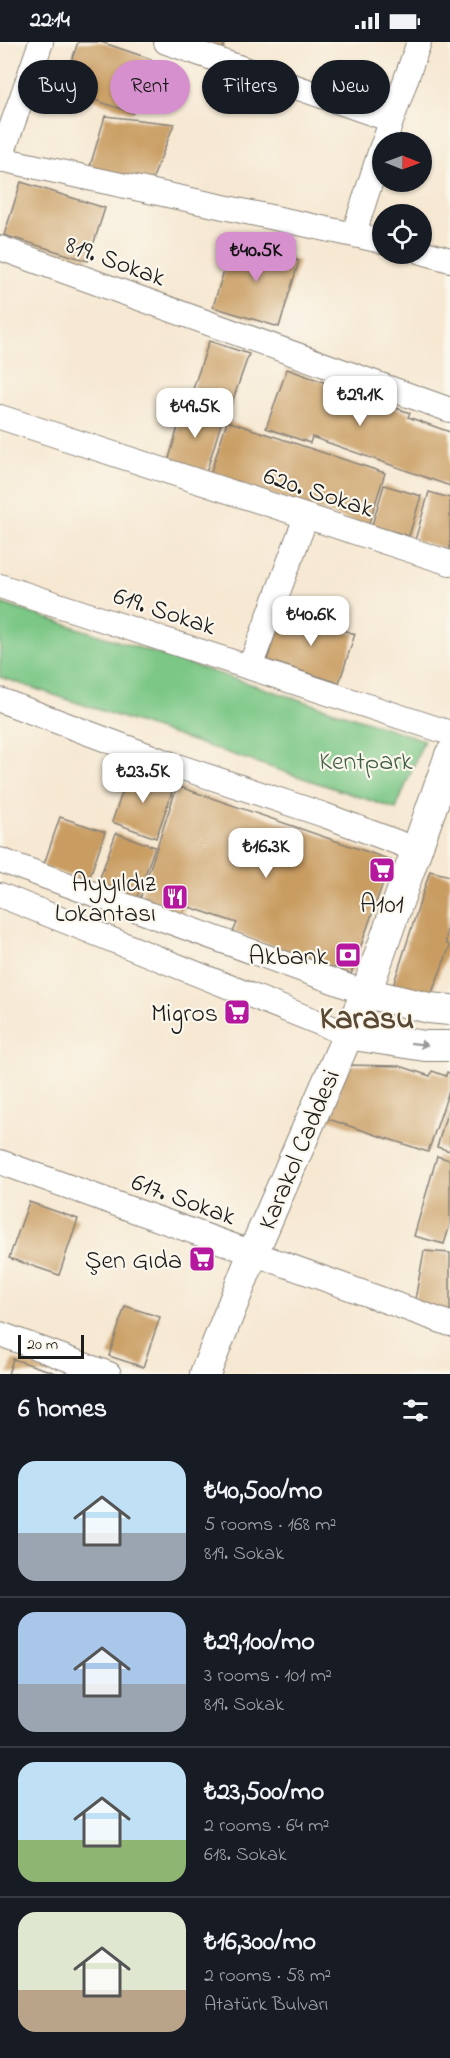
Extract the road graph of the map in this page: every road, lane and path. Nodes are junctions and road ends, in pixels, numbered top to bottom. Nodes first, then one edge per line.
1 (41, 42) edge
2 (166, 42) edge
3 (419, 42) edge
4 (391, 120) junction
5 (387, 132) edge
6 (0, 159) edge
7 (372, 178) edge
8 (354, 233) junction
9 (372, 238) edge
10 (0, 248) edge
11 (432, 255) edge
12 (450, 260) edge
13 (450, 410) edge
14 (0, 417) edge
15 (306, 517) junction
16 (450, 563) edge
17 (0, 586) edge
18 (250, 667) junction
19 (0, 700) edge
20 (450, 733) edge
21 (450, 755) edge
22 (416, 849) junction
23 (0, 860) edge
24 (0, 895) edge
25 (366, 993) junction
26 (450, 1010) edge
27 (347, 1034) junction
28 (450, 1046) edge
29 (0, 1162) edge
30 (253, 1253) junction
31 (450, 1324) edge
32 (0, 1334) edge
33 (109, 1374) edge
34 (205, 1374) edge

1 - 6 street
2 - 4 street
3 - 4 street
4 - 5 street
6 - 8 street
7 - 8 street
8 - 9 street
10 - 13 street, 819. Sokak
11 - 12 street
14 - 15 street, 620. Sokak
15 - 16 street, 620. Sokak
15 - 18 street
17 - 18 street, 619. Sokak
18 - 20 street, 619. Sokak
19 - 22 street
21 - 22 main road, Karakol Caddesi
22 - 25 main road, Karakol Caddesi
23 - 25 street
24 - 27 street
25 - 26 main road
25 - 27 main road, Karakol Caddesi
27 -> 28 main road
27 - 30 main road, Karakol Caddesi
29 - 30 street, 617. Sokak
30 - 31 street, 617. Sokak
30 - 34 main road, Karakol Caddesi
32 - 33 street

